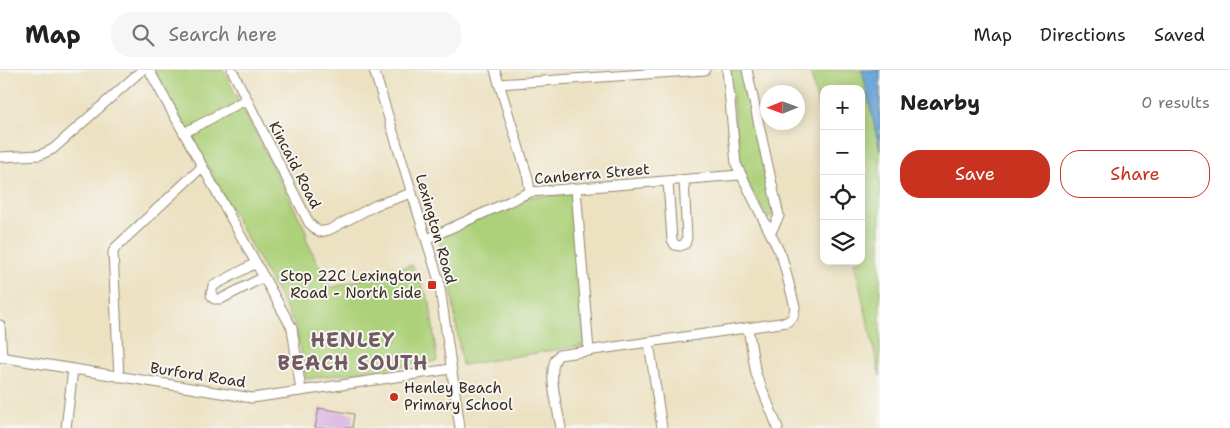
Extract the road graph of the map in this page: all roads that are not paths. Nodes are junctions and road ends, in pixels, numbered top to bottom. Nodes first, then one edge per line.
1 (142, 70) edge
2 (149, 70) edge
3 (232, 70) edge
4 (374, 70) edge
5 (495, 70) edge
6 (705, 70) edge
7 (727, 70) edge
8 (747, 70) edge
9 (499, 84) junction
10 (247, 99) junction
11 (184, 133) junction
12 (0, 157) edge
13 (202, 167) junction
14 (739, 175) junction
15 (684, 180) junction
16 (668, 182) junction
17 (576, 189) junction
18 (530, 192) junction
19 (412, 193) junction
20 (771, 232) junction
21 (427, 239) junction
22 (256, 263) junction
23 (264, 277) junction
24 (0, 325) edge
25 (748, 328) junction
26 (649, 343) junction
27 (589, 351) junction
28 (1, 358) edge
29 (74, 369) junction
30 (452, 369) junction
31 (119, 377) junction
32 (301, 391) junction
33 (66, 428) edge
34 (460, 428) edge
35 (561, 428) edge
36 (662, 428) edge
37 (778, 428) edge

1 - 12 street
2 - 11 street
3 - 10 street, Kincaid Road
4 - 19 street, Lexington Road
5 - 9 street
6 - 9 street
7 - 14 street
8 - 20 street
9 - 18 street
10 - 11 street
10 - 19 street, Kincaid Road
11 - 13 street
13 - 22 street
13 - 31 street
14 - 15 street, Canberra Street
14 - 20 street
15 - 16 street, Canberra Street
15 - 16 street
16 - 17 street, Canberra Street
17 - 18 street, Canberra Street
17 - 27 street
18 - 21 street, Canberra Street
19 - 21 street, Lexington Road
20 - 25 street
21 - 30 street, Lexington Road
22 - 23 street
22 - 23 street
23 - 32 street
24 - 28 street
25 - 26 street
25 - 37 street
26 - 27 street
26 - 36 street
27 - 35 street
28 - 29 street, Burford Road
29 - 31 street, Burford Road
29 - 33 street
30 - 32 street, Burford Road
30 - 34 street, Lexington Road
31 - 32 street, Burford Road

